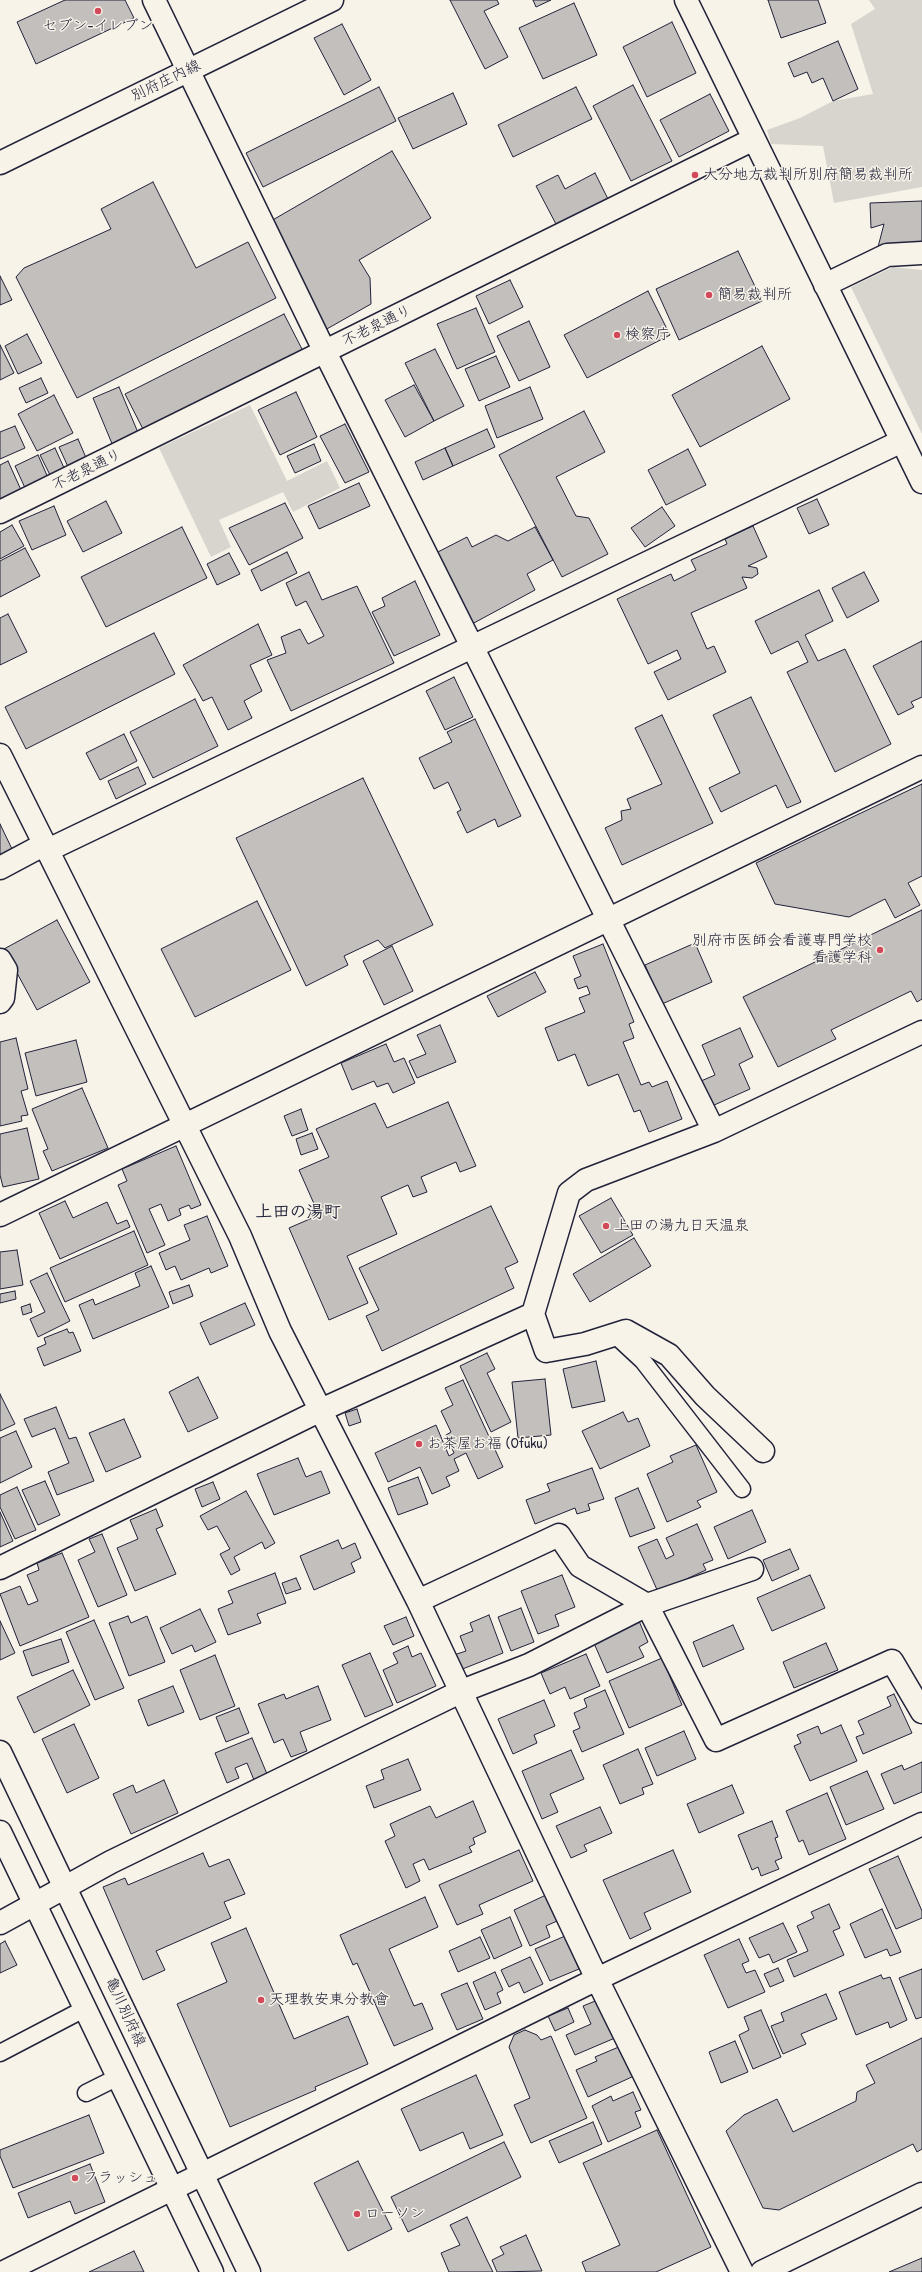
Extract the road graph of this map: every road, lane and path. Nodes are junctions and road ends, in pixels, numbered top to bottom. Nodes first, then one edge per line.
1 (154, 0) edge
2 (332, 0) edge
3 (686, 0) edge
4 (189, 70) junction
5 (754, 139) junction
6 (0, 163) edge
7 (922, 253) edge
8 (825, 284) junction
9 (326, 352) junction
10 (902, 441) junction
11 (922, 482) edge
12 (0, 512) edge
13 (472, 647) junction
14 (0, 755) edge
15 (922, 766) edge
16 (46, 847) junction
17 (0, 868) edge
18 (608, 920) junction
19 (0, 960) edge
20 (0, 1002) edge
21 (922, 1032) edge
22 (185, 1125) junction
23 (714, 1132) junction
24 (0, 1215) edge
25 (533, 1314) junction
26 (615, 1334) junction
27 (321, 1410) junction
28 (763, 1451) dead end
29 (742, 1489) dead end
30 (0, 1568) edge
31 (752, 1569) dead end
32 (418, 1601) junction
33 (647, 1605) junction
34 (462, 1691) junction
35 (922, 1712) edge
36 (0, 1752) edge
37 (922, 1824) edge
38 (0, 1832) edge
39 (66, 1887) junction
40 (36, 1904) junction
41 (0, 1922) edge
42 (597, 1978) junction
43 (86, 2008) junction
44 (0, 2053) edge
45 (118, 2077) junction
46 (86, 2092) dead end
47 (203, 2175) junction
48 (172, 2190) junction
49 (922, 2194) edge
50 (4, 2272) edge
51 (212, 2272) edge
52 (249, 2272) edge
53 (742, 2272) edge
54 (762, 2272) edge

1 - 4 street
2 - 4 street, 別府庄内線
3 - 5 street
4 - 6 street, 別府庄内線
4 - 9 street
5 - 8 street
5 - 9 street, 不老泉通り
7 - 8 street
8 - 10 street
9 - 12 street, 不老泉通り
9 - 13 street
10 - 11 street
10 - 13 street
13 - 16 street
13 - 18 street
14 - 16 street
15 - 18 street
16 - 17 street
16 - 22 street
18 - 22 street
18 - 23 street
19 - 20 street
21 - 23 street
22 - 24 street
22 - 27 street
23 - 25 street
25 - 26 street
25 - 27 street
26 - 28 street
26 - 29 lane
27 - 30 street
27 - 32 street
31 - 33 street
32 - 33 street
32 - 34 street
33 - 34 street
33 - 35 street
34 - 39 street
34 - 42 street
36 - 39 street, 亀川別府線
37 - 42 street
38 - 40 street
39 - 40 street
39 - 47 street, 亀川別府線
40 - 41 street
40 - 43 street
42 - 47 street
42 - 53 street
43 - 44 lane
43 - 45 street
45 - 46 lane
45 - 48 street
47 - 48 street
47 - 52 street, 亀川別府線
48 - 50 street
48 - 51 street
49 - 54 street

